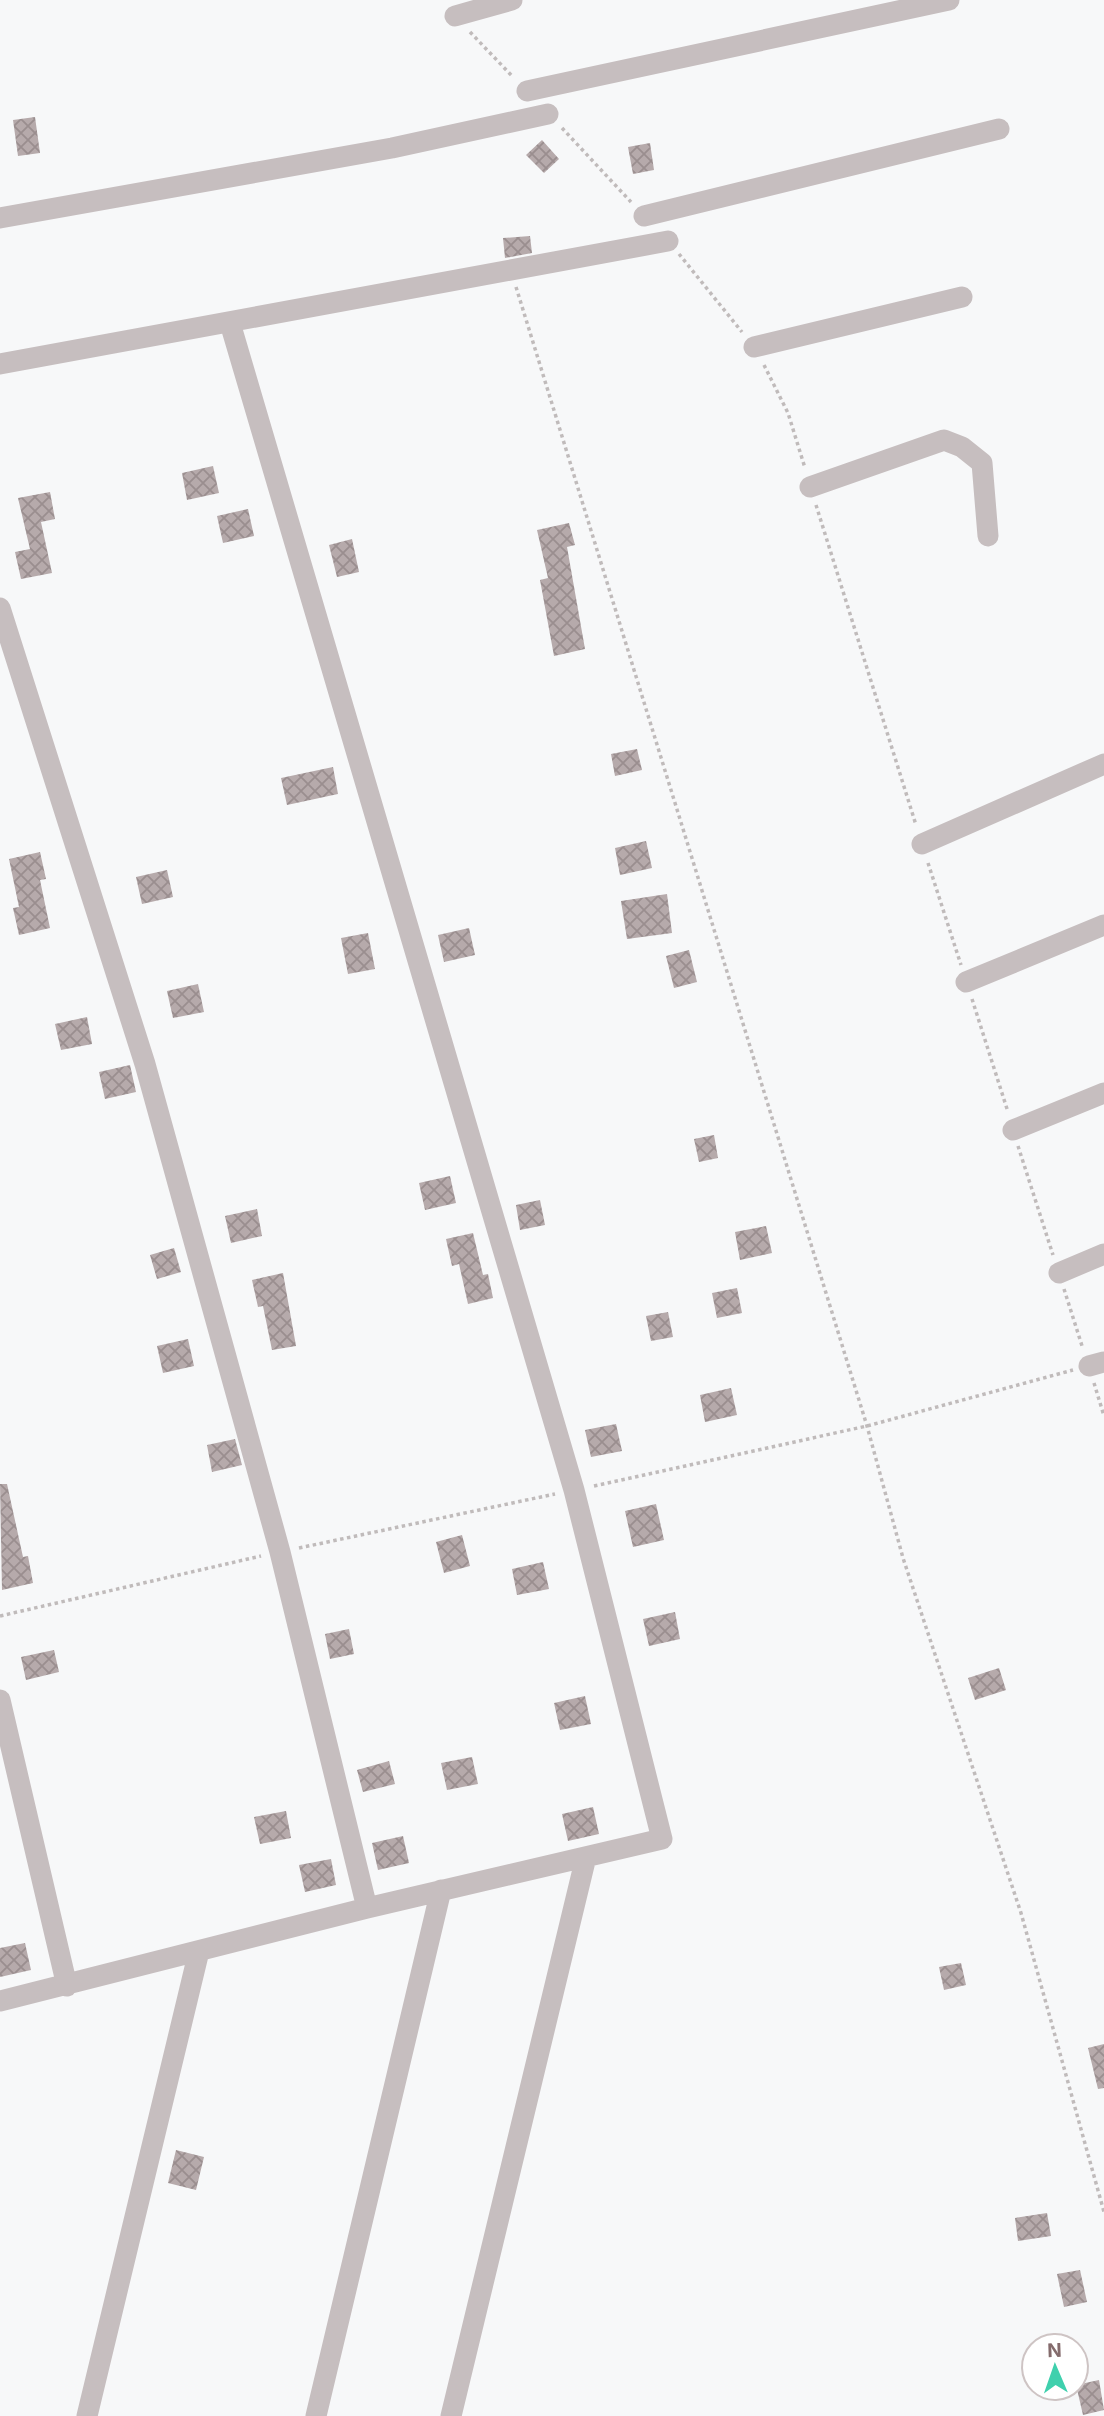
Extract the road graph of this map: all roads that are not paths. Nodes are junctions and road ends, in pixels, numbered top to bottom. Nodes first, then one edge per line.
1 (512, 0) edge
2 (949, 0) edge
3 (455, 16) dead end
4 (527, 91) dead end
5 (548, 114) dead end
6 (999, 129) dead end
7 (645, 216) dead end
8 (0, 218) edge
9 (668, 241) road end
10 (962, 297) dead end
11 (230, 323) junction
12 (754, 347) road end
13 (0, 364) edge
14 (810, 487) road end
15 (988, 536) dead end
16 (0, 608) edge
17 (1104, 764) edge
18 (922, 844) road end
19 (1104, 925) edge
20 (966, 982) road end
21 (1104, 1093) edge
22 (1013, 1130) road end
23 (1104, 1254) edge
24 (1059, 1273) road end
25 (0, 1700) edge
26 (586, 1857) junction
27 (441, 1890) junction
28 (367, 1908) junction
29 (199, 1951) junction
30 (67, 1986) junction
31 (0, 2001) edge
32 (87, 2416) edge
33 (316, 2416) edge
34 (451, 2416) edge

1 - 3 street
2 - 4 street
5 - 8 street
6 - 7 street
9 - 11 street
10 - 12 street
11 - 13 street
11 - 26 street
14 - 15 street
16 - 28 street
17 - 18 street
19 - 20 street
21 - 22 street
23 - 24 street
25 - 30 street
26 - 27 street
26 - 34 street
27 - 28 street
27 - 33 street
28 - 29 street
29 - 30 street
29 - 32 street
30 - 31 street

